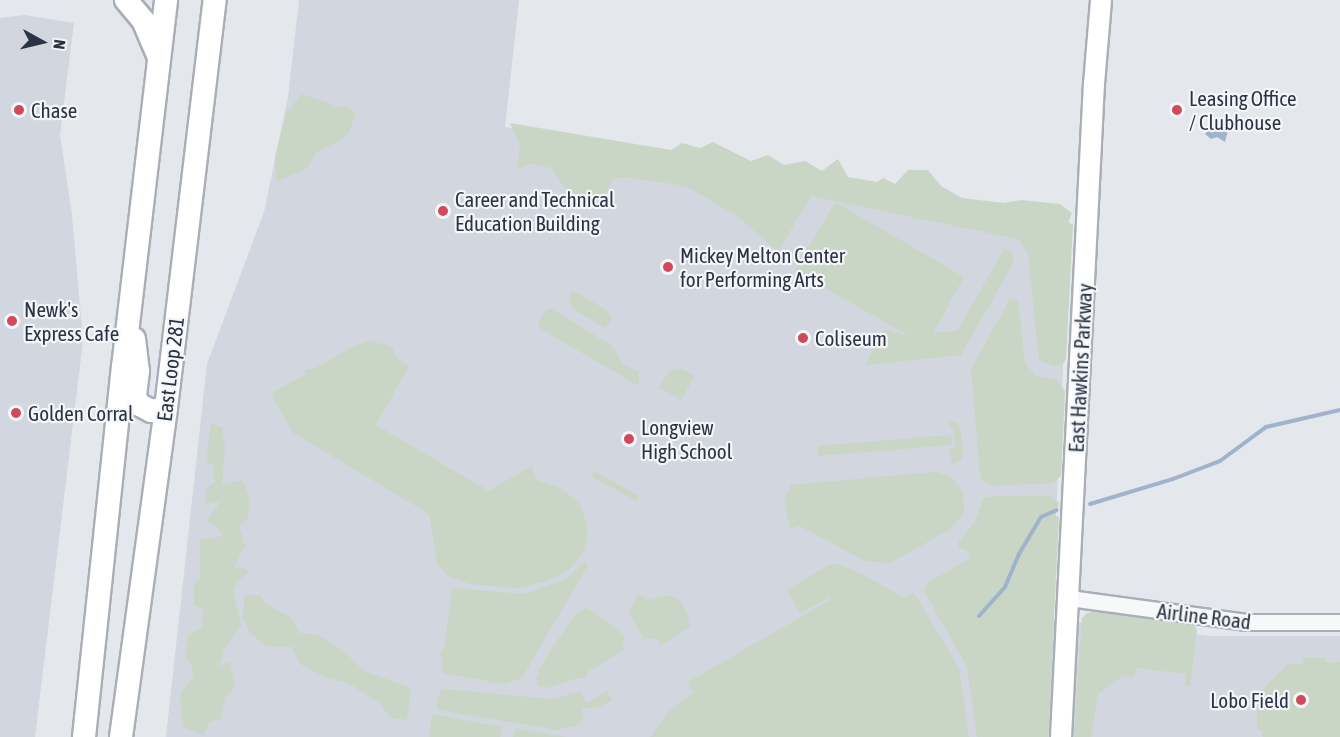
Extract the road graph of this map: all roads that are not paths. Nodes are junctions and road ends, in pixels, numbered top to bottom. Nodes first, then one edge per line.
1 (126, 0) edge
2 (166, 0) edge
3 (214, 0) edge
4 (223, 0) edge
5 (1101, 0) edge
6 (210, 41) junction
7 (159, 57) junction
8 (129, 308) junction
9 (166, 408) junction
10 (1069, 598) junction
11 (1340, 622) edge
12 (84, 737) edge
13 (121, 737) edge
14 (1061, 737) edge

1 - 7 highway
2 - 7 highway
3 - 6 highway, East Loop 281
4 - 6 highway
5 - 10 main road, East Hawkins Parkway
6 - 9 highway, East Loop 281
7 - 8 highway
8 - 9 highway
8 - 12 highway
9 - 13 highway, East Loop 281
10 - 11 street, Airline Road
10 - 14 main road, East Hawkins Parkway

